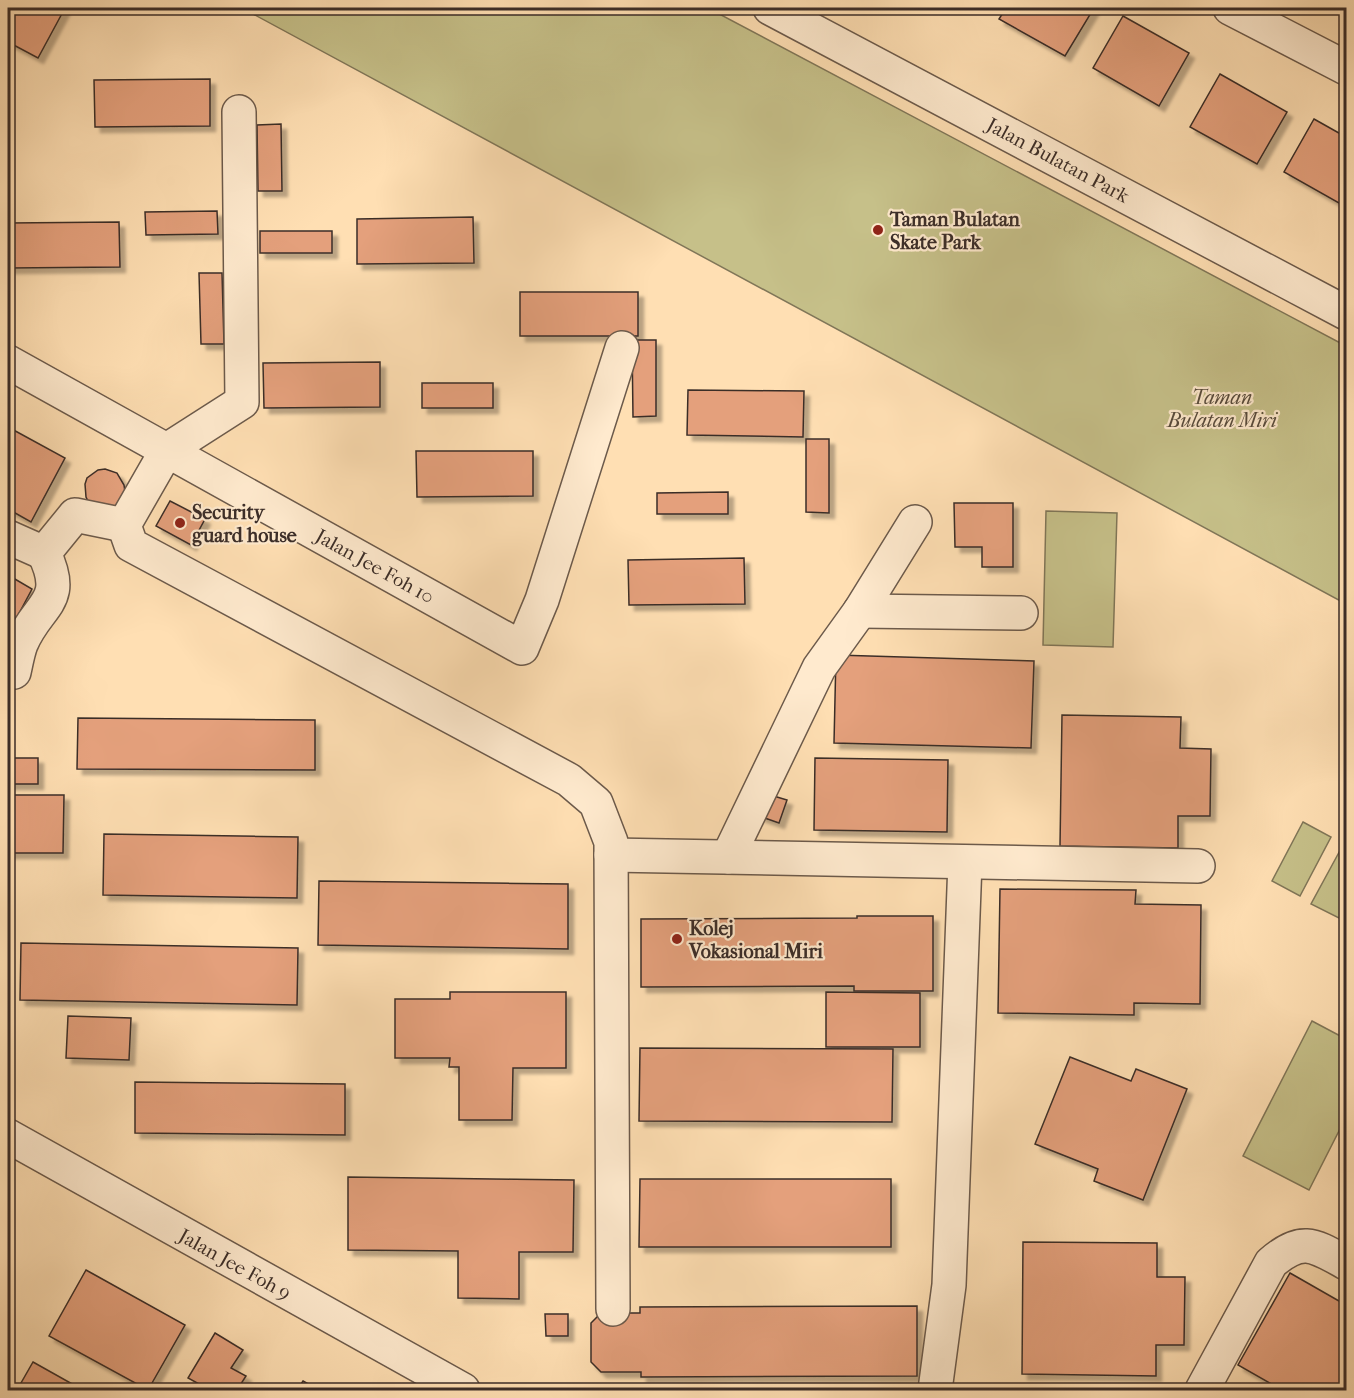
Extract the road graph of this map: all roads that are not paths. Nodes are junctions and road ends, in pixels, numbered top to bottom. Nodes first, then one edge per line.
1 (770, 8) edge
2 (1230, 8) edge
3 (1347, 68) edge
4 (239, 112) dead end
5 (1347, 313) edge
6 (622, 348) dead end
7 (8, 362) edge
8 (167, 450) junction
9 (915, 522) dead end
10 (124, 525) junction
11 (8, 537) edge
12 (44, 553) junction
13 (860, 611) junction
14 (1022, 613) dead end
15 (8, 669) edge
16 (611, 855) junction
17 (728, 857) junction
18 (965, 862) junction
19 (1198, 866) dead end
20 (8, 1136) edge
21 (1347, 1263) edge
22 (613, 1309) dead end
23 (463, 1390) edge
24 (935, 1390) edge
25 (1202, 1390) edge

1 - 5 street, Jalan Bulatan Park
2 - 3 street
4 - 8 street
6 - 8 street, Jalan Jee Foh 10
7 - 8 street, Jalan Jee Foh 10
8 - 10 street
9 - 13 street
10 - 12 street
10 - 16 street
11 - 12 street
12 - 15 street
13 - 14 street
13 - 17 street
16 - 17 street
16 - 22 street
17 - 18 street
18 - 19 street
18 - 24 street
20 - 23 street, Jalan Jee Foh 9
21 - 25 street

